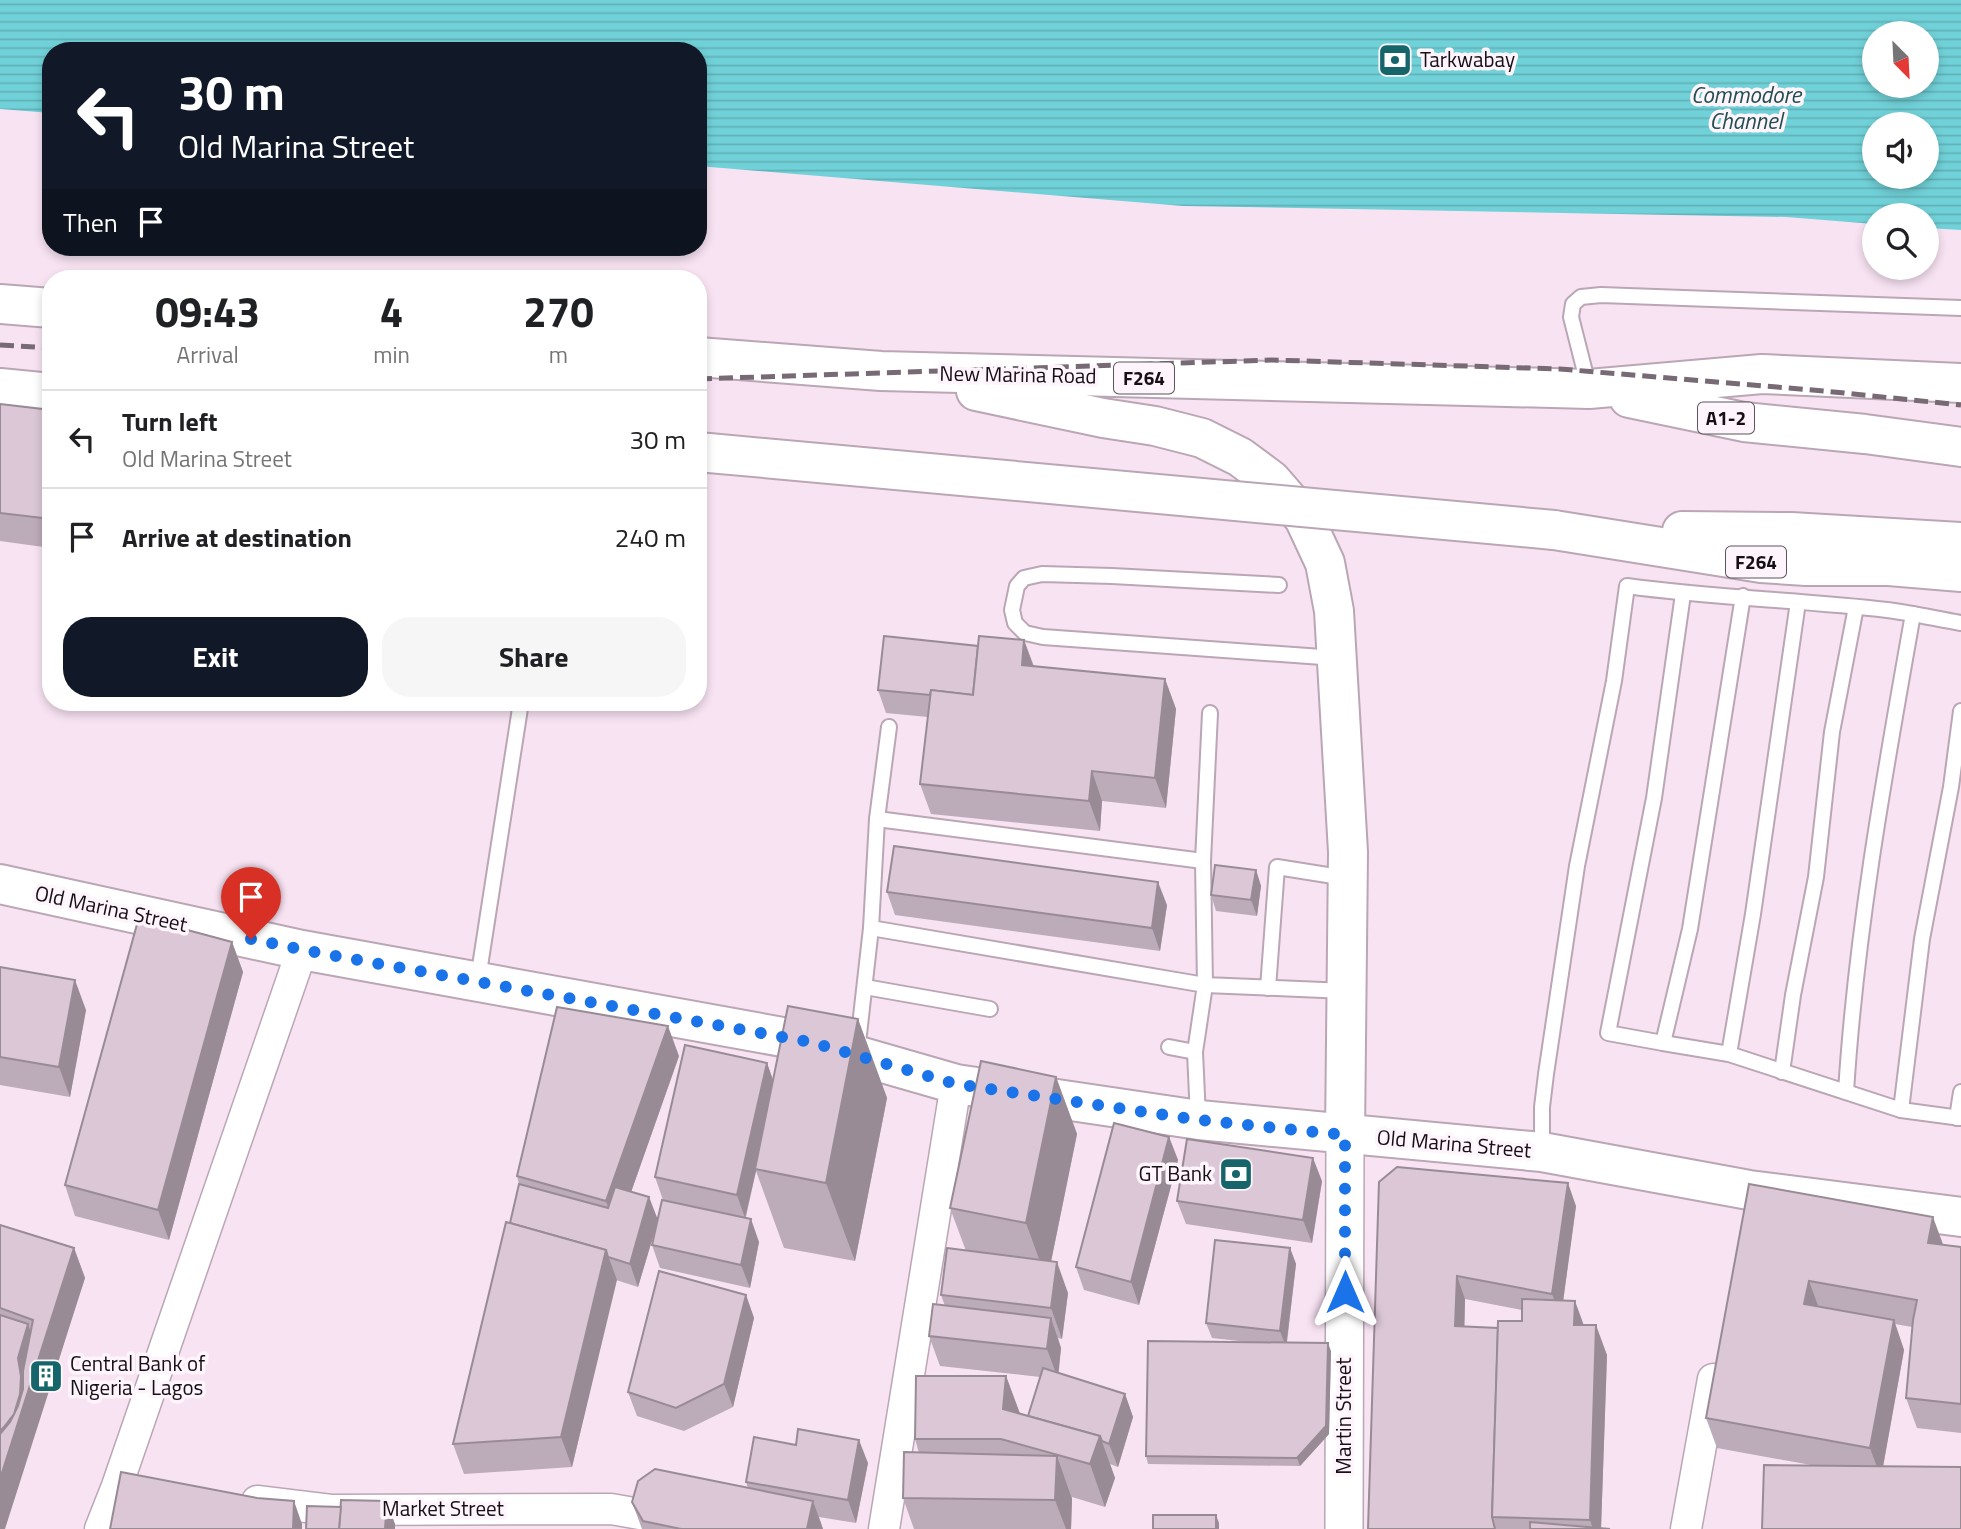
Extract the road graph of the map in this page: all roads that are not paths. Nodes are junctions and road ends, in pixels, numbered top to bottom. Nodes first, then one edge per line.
1 (0, 304) edge
2 (42, 307) edge
3 (1961, 308) edge
4 (707, 358) edge
5 (881, 371) junction
6 (1961, 383) edge
7 (0, 388) edge
8 (1589, 389) junction
9 (42, 392) edge
10 (1961, 447) edge
11 (707, 453) edge
12 (1553, 530) junction
13 (1961, 542) edge
14 (1961, 572) edge
15 (1279, 584) dead end
16 (1683, 594) junction
17 (1743, 596) junction
18 (1798, 602) junction
19 (1856, 607) junction
20 (1913, 614) junction
21 (1961, 623) edge
22 (1337, 658) junction
23 (520, 711) edge
24 (1961, 711) edge
25 (1210, 713) dead end
26 (889, 727) dead end
27 (877, 818) junction
28 (1203, 861) junction
29 (1348, 878) junction
30 (0, 884) edge
31 (871, 928) junction
32 (302, 950) junction
33 (478, 981) junction
34 (1205, 985) junction
35 (864, 987) junction
36 (1268, 988) junction
37 (1348, 991) junction
38 (990, 1009) dead end
39 (1663, 1043) junction
40 (1169, 1047) dead end
41 (1195, 1052) junction
42 (1728, 1054) junction
43 (857, 1055) junction
44 (1782, 1072) junction
45 (956, 1084) junction
46 (1846, 1092) junction
47 (1961, 1093) edge
48 (1901, 1110) junction
49 (1959, 1118) edge
50 (1199, 1120) junction
51 (1345, 1135) junction
52 (1542, 1152) junction
53 (1961, 1217) edge
54 (1717, 1357) edge
55 (224, 1498) edge
56 (100, 1529) edge
57 (726, 1529) edge
58 (884, 1529) edge
59 (1344, 1529) edge
60 (1686, 1529) edge

1 - 2 main road
3 - 8 lane
4 - 5 main road, New Marina Road / F264
5 - 8 main road, New Marina Road / F264
5 - 22 main road
6 - 8 main road, F264
7 - 9 main road
8 - 10 main road, A1-2
11 - 12 main road, F264, bridge
12 - 13 main road
12 - 14 main road, F264
15 - 22 lane
16 - 17 lane
16 - 39 lane
16 - 52 lane
17 - 18 lane
17 - 39 lane
18 - 19 lane
18 - 42 lane
19 - 20 lane
19 - 44 lane
20 - 21 lane
20 - 46 lane
22 - 29 main road
23 - 33 lane
24 - 48 lane
25 - 28 lane
26 - 27 lane
27 - 28 lane
27 - 31 lane
28 - 34 lane
29 - 36 lane
29 - 37 main road
30 - 32 main road, Old Marina Street
31 - 34 lane
31 - 35 lane
32 - 33 main road, Old Marina Street
32 - 56 street
33 - 43 main road, Old Marina Street
34 - 36 lane
34 - 41 lane
35 - 38 lane
35 - 43 lane
36 - 37 lane
37 - 51 main road
39 - 42 lane
40 - 41 lane
41 - 50 lane
42 - 44 lane
43 - 45 main road, Old Marina Street
44 - 46 lane
45 - 50 main road, Old Marina Street
45 - 58 street
46 - 48 lane
47 - 49 lane
48 - 49 lane
50 - 51 main road, Old Marina Street
51 - 52 main road, Old Marina Street
51 - 59 street, Martin Street
52 - 53 main road, Old Marina Street
54 - 60 street
55 - 57 street, Market Street

